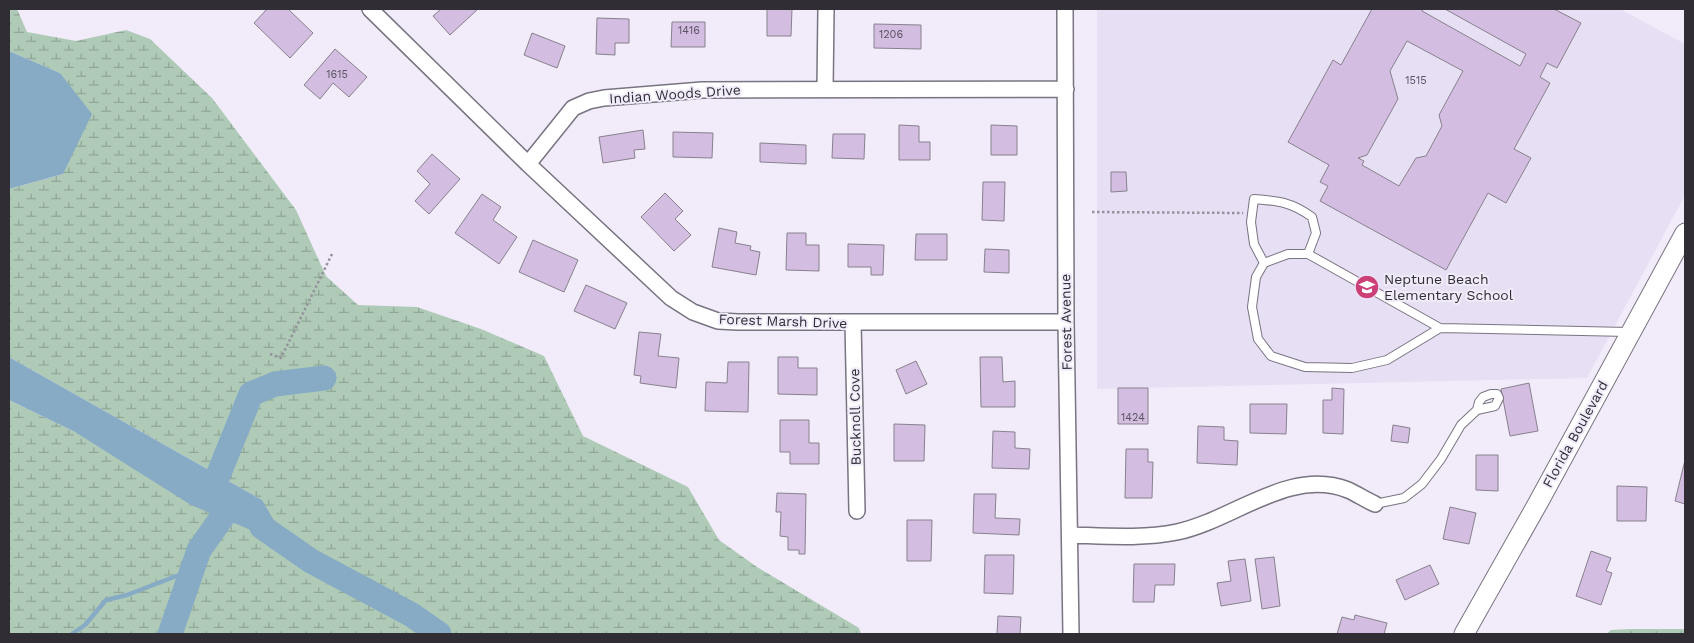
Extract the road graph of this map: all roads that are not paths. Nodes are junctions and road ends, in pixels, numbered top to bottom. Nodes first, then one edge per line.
1 (826, 9) edge
2 (1066, 9) edge
3 (374, 10) edge
4 (825, 89) junction
5 (1066, 89) junction
6 (528, 164) junction
7 (1685, 233) edge
8 (1308, 254) junction
9 (1264, 263) junction
10 (1066, 322) junction
11 (853, 323) junction
12 (1440, 328) junction
13 (1630, 332) junction
14 (1477, 410) dead end
15 (1375, 504) joint
16 (857, 511) dead end
17 (1070, 535) junction
18 (1071, 634) edge
19 (1464, 634) edge

1 - 4 street
2 - 5 street, Forest Avenue
3 - 6 street
4 - 5 street, Indian Woods Drive
4 - 6 street, Indian Woods Drive
5 - 10 street, Forest Avenue
6 - 11 street, Forest Marsh Drive
7 - 13 street, Florida Boulevard
8 - 9 lane
8 - 9 lane
8 - 12 lane
9 - 12 lane
10 - 11 street, Forest Marsh Drive
10 - 17 street, Forest Avenue
11 - 16 street, Bucknoll Cove
12 - 13 lane
13 - 19 street, Florida Boulevard
14 - 15 lane
15 - 17 street
17 - 18 street, Forest Avenue

